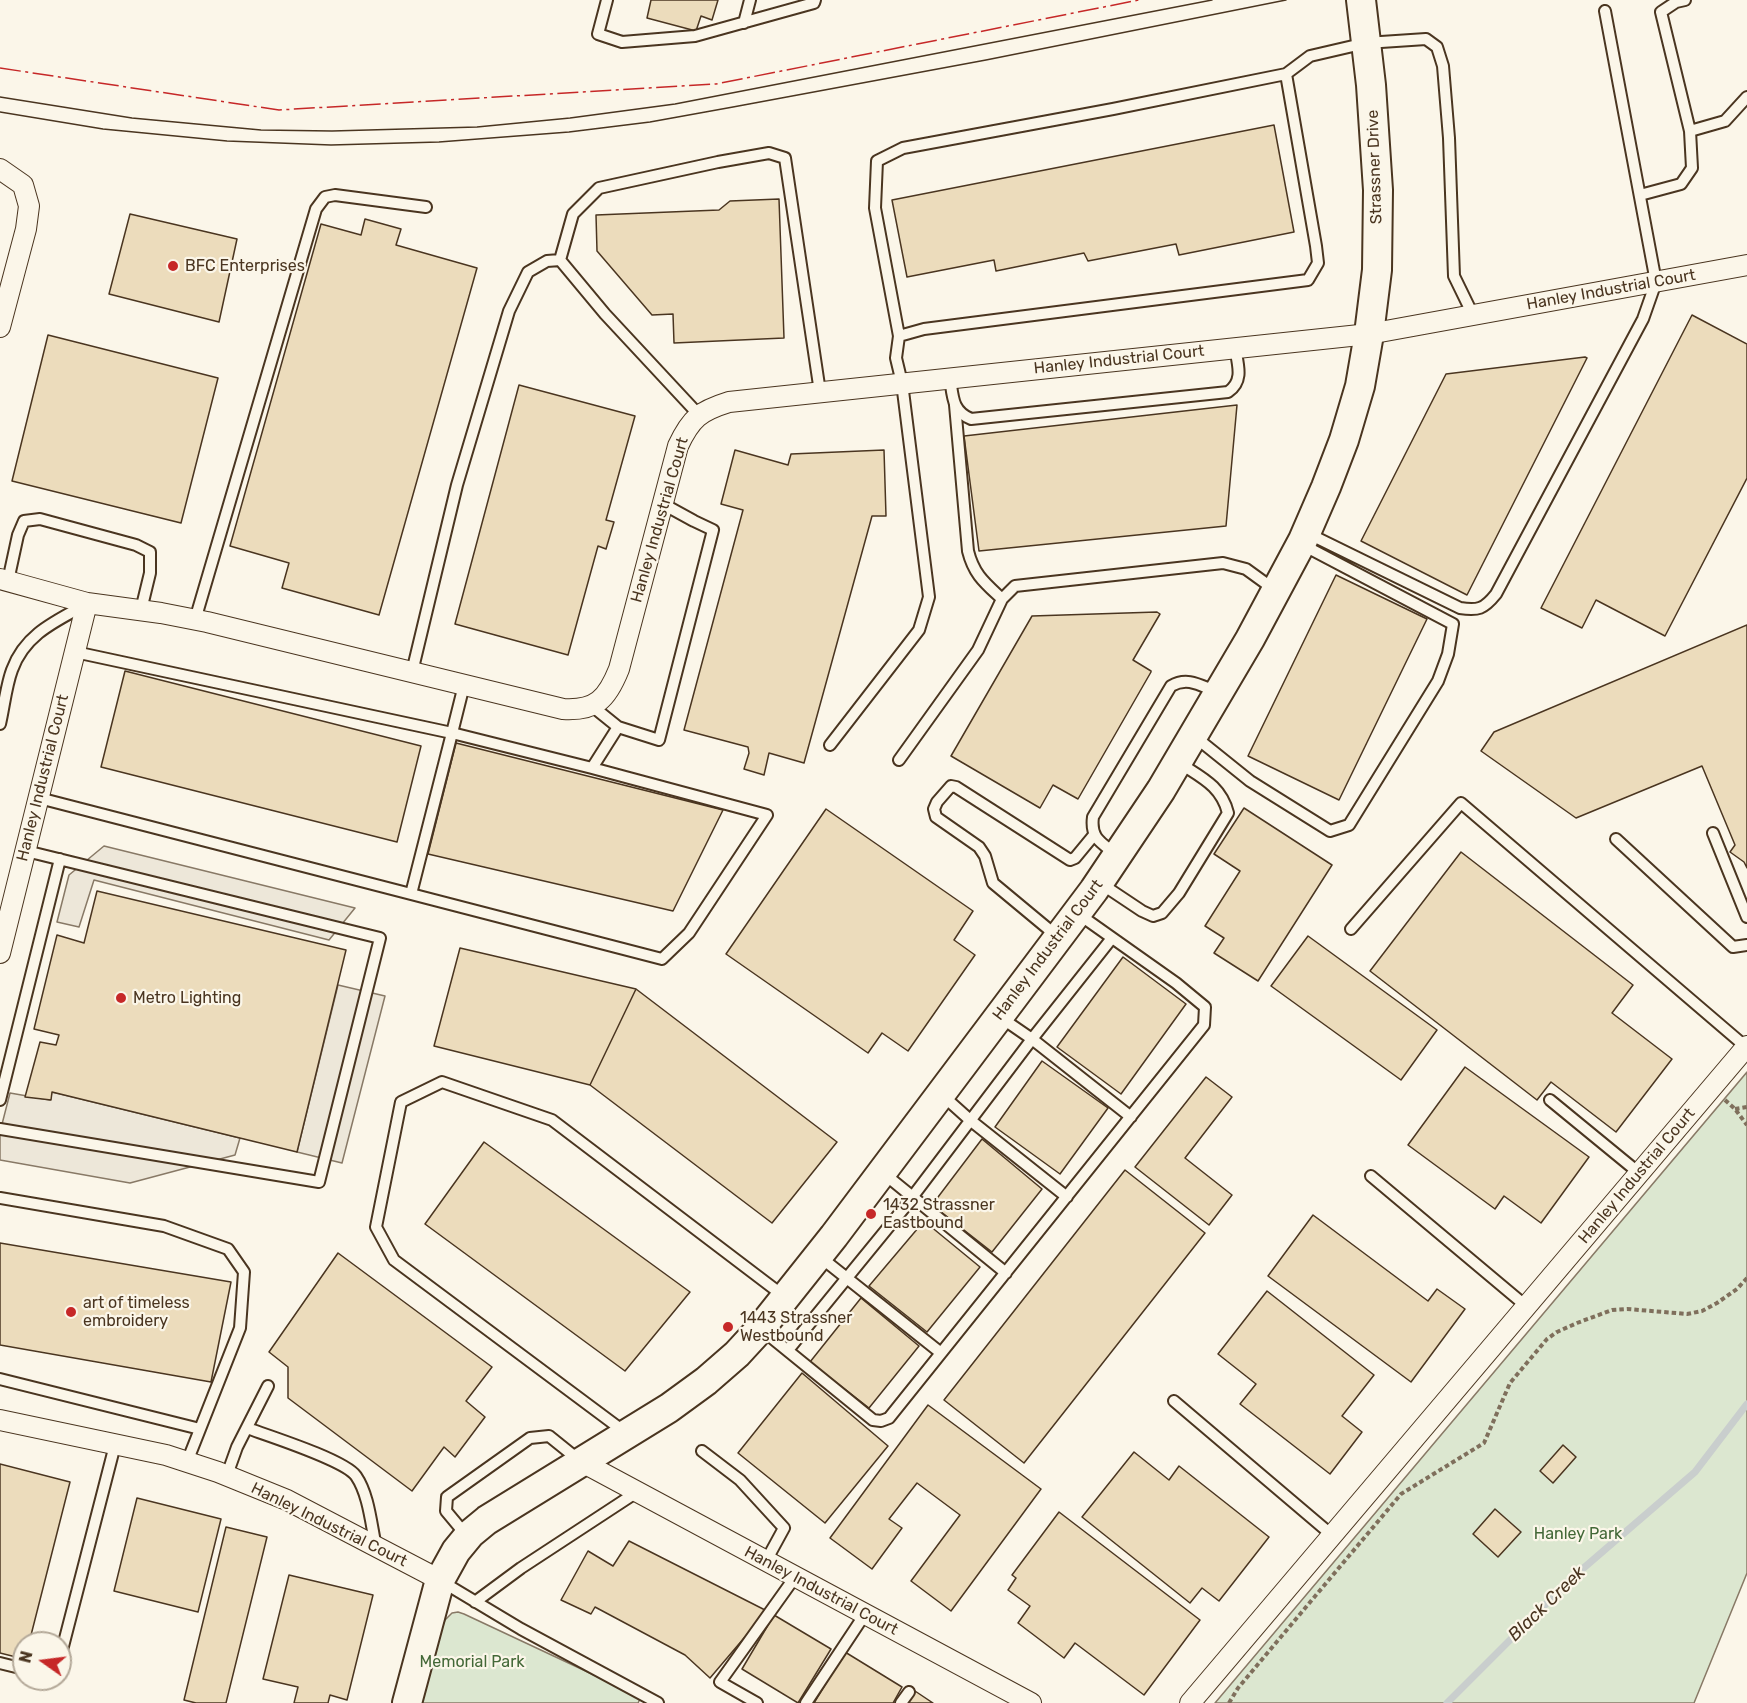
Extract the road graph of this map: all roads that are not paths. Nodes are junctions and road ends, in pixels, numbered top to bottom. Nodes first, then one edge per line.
1 (607, 0) edge
2 (750, 0) edge
3 (815, 0) edge
4 (1361, 0) edge
5 (1685, 0) edge
6 (1605, 11) dead end
7 (744, 23) junction
8 (1366, 43) junction
9 (1286, 74) junction
10 (1747, 97) edge
11 (1690, 131) junction
12 (0, 169) edge
13 (1640, 195) junction
14 (426, 207) dead end
15 (561, 260) junction
16 (1747, 265) edge
17 (1656, 282) junction
18 (1473, 315) junction
19 (0, 327) edge
20 (1369, 334) junction
21 (898, 336) junction
22 (1234, 348) junction
23 (950, 378) junction
24 (902, 383) junction
25 (820, 392) junction
26 (955, 405) junction
27 (699, 416) junction
28 (663, 504) junction
29 (1303, 538) junction
30 (4, 580) edge
31 (1275, 591) junction
32 (1002, 599) junction
33 (87, 603) junction
34 (141, 610) junction
35 (195, 620) junction
36 (75, 652) junction
37 (412, 672) junction
38 (464, 685) junction
39 (1218, 692) junction
40 (592, 706) junction
41 (0, 724) edge
42 (618, 727) junction
43 (452, 733) junction
44 (1193, 735) junction
45 (830, 745) dead end
46 (898, 760) dead end
47 (1177, 762) junction
48 (592, 768) junction
49 (39, 798) junction
50 (1713, 833) dead end
51 (1094, 835) junction
52 (1616, 839) dead end
53 (26, 850) junction
54 (1118, 855) junction
55 (60, 859) junction
56 (1099, 883) junction
57 (411, 894) junction
58 (1077, 913) junction
59 (1747, 917) edge
60 (1351, 929) dead end
61 (1059, 937) junction
62 (1112, 938) junction
63 (1747, 945) edge
64 (0, 953) edge
65 (999, 1016) junction
66 (1032, 1039) junction
67 (1746, 1046) edge
68 (941, 1094) junction
69 (0, 1100) edge
70 (1550, 1100) dead end
71 (1131, 1118) junction
72 (970, 1120) junction
73 (0, 1129) edge
74 (882, 1172) junction
75 (1639, 1173) junction
76 (1371, 1176) dead end
77 (1067, 1197) junction
78 (0, 1198) edge
79 (912, 1198) junction
80 (819, 1256) junction
81 (1006, 1273) junction
82 (847, 1278) junction
83 (786, 1298) junction
84 (1527, 1306) junction
85 (760, 1329) junction
86 (788, 1350) junction
87 (941, 1353) junction
88 (0, 1379) edge
89 (268, 1386) dead end
90 (1174, 1401) dead end
91 (0, 1420) edge
92 (248, 1428) junction
93 (200, 1429) junction
94 (626, 1433) junction
95 (115, 1445) junction
96 (702, 1451) dead end
97 (580, 1461) junction
98 (187, 1462) junction
99 (226, 1475) junction
100 (637, 1492) junction
101 (1333, 1536) junction
102 (468, 1537) junction
103 (376, 1547) junction
104 (766, 1562) junction
105 (795, 1577) junction
106 (441, 1580) junction
107 (476, 1602) junction
108 (865, 1614) junction
109 (67, 1631) edge
110 (909, 1692) dead end
111 (407, 1703) edge
112 (658, 1703) edge
113 (757, 1703) edge
114 (806, 1703) edge
115 (901, 1703) edge
116 (1031, 1703) edge
117 (1190, 1703) edge

1 - 7 lane
2 - 7 lane
3 - 7 lane
4 - 8 street, Strassner Drive
5 - 11 lane
6 - 13 lane
8 - 9 lane
8 - 18 lane
8 - 20 street, Strassner Drive
9 - 21 lane
9 - 21 lane
10 - 11 lane
11 - 13 lane
12 - 19 street
13 - 17 lane
14 - 35 lane
15 - 25 lane
15 - 27 lane
15 - 37 lane
16 - 17 street, Hanley Industrial Court
17 - 18 street, Hanley Industrial Court
17 - 29 lane
18 - 20 street, Hanley Industrial Court
20 - 22 street, Hanley Industrial Court
20 - 29 street, Hanley Industrial Court
21 - 24 lane
22 - 23 street, Hanley Industrial Court
22 - 26 lane
23 - 24 street, Hanley Industrial Court
23 - 26 lane
24 - 25 street, Hanley Industrial Court
24 - 45 lane
25 - 27 street, Hanley Industrial Court
26 - 32 lane
27 - 28 street, Hanley Industrial Court
28 - 40 street, Hanley Industrial Court
28 - 42 lane
29 - 31 street, Hanley Industrial Court
29 - 44 lane
30 - 33 street
30 - 34 lane
31 - 32 lane
31 - 39 street, Hanley Industrial Court
32 - 46 lane
33 - 34 street
33 - 36 street, Hanley Industrial Court
33 - 41 lane
34 - 35 street
35 - 37 street
36 - 43 lane
36 - 49 street, Hanley Industrial Court
37 - 38 street
38 - 40 street
38 - 43 lane
39 - 44 street, Hanley Industrial Court
39 - 51 lane
40 - 42 lane
42 - 48 lane
43 - 48 lane
43 - 57 lane
44 - 47 street, Hanley Industrial Court
47 - 54 street, Hanley Industrial Court
47 - 56 lane
48 - 57 lane
49 - 53 street, Hanley Industrial Court
49 - 57 lane
50 - 59 lane
51 - 54 lane
51 - 61 lane
52 - 63 lane
53 - 55 lane
53 - 64 street, Hanley Industrial Court
54 - 56 street, Hanley Industrial Court
55 - 69 lane
55 - 73 lane
56 - 58 street, Hanley Industrial Court
58 - 61 street, Hanley Industrial Court
58 - 62 lane
60 - 67 lane
61 - 65 street, Hanley Industrial Court
62 - 66 lane
62 - 71 lane
65 - 66 lane
65 - 68 street, Hanley Industrial Court
66 - 71 lane
66 - 72 lane
67 - 75 street, Hanley Industrial Court
68 - 72 lane
68 - 74 street, Hanley Industrial Court
70 - 75 lane
71 - 77 lane
72 - 77 lane
72 - 79 lane
74 - 79 lane
74 - 80 street, Hanley Industrial Court
75 - 84 street, Hanley Industrial Court
76 - 84 lane
77 - 81 lane
78 - 93 lane
79 - 81 lane
79 - 82 lane
80 - 82 lane
80 - 83 street, Hanley Industrial Court
81 - 87 lane
82 - 86 lane
82 - 87 lane
83 - 85 street, Hanley Industrial Court
83 - 94 lane
84 - 101 street, Hanley Industrial Court
85 - 86 lane
85 - 94 street, Hanley Industrial Court
86 - 87 lane
88 - 93 lane
89 - 92 lane
90 - 101 lane
91 - 95 street, Hanley Industrial Court
92 - 99 lane
92 - 103 lane
93 - 98 lane
94 - 97 street, Hanley Industrial Court
95 - 98 street, Hanley Industrial Court
95 - 109 lane
96 - 104 lane
97 - 100 street, Hanley Industrial Court
97 - 102 street, Hanley Industrial Court
97 - 102 lane
98 - 99 street, Hanley Industrial Court
99 - 103 street, Hanley Industrial Court
100 - 104 street, Hanley Industrial Court
100 - 107 lane
101 - 117 street, Hanley Industrial Court
102 - 106 street, Hanley Industrial Court
103 - 106 street, Hanley Industrial Court
104 - 105 street, Hanley Industrial Court
105 - 108 street, Hanley Industrial Court
105 - 113 lane
106 - 107 lane
106 - 111 street
107 - 112 lane
108 - 114 lane
108 - 116 street, Hanley Industrial Court
110 - 115 lane

